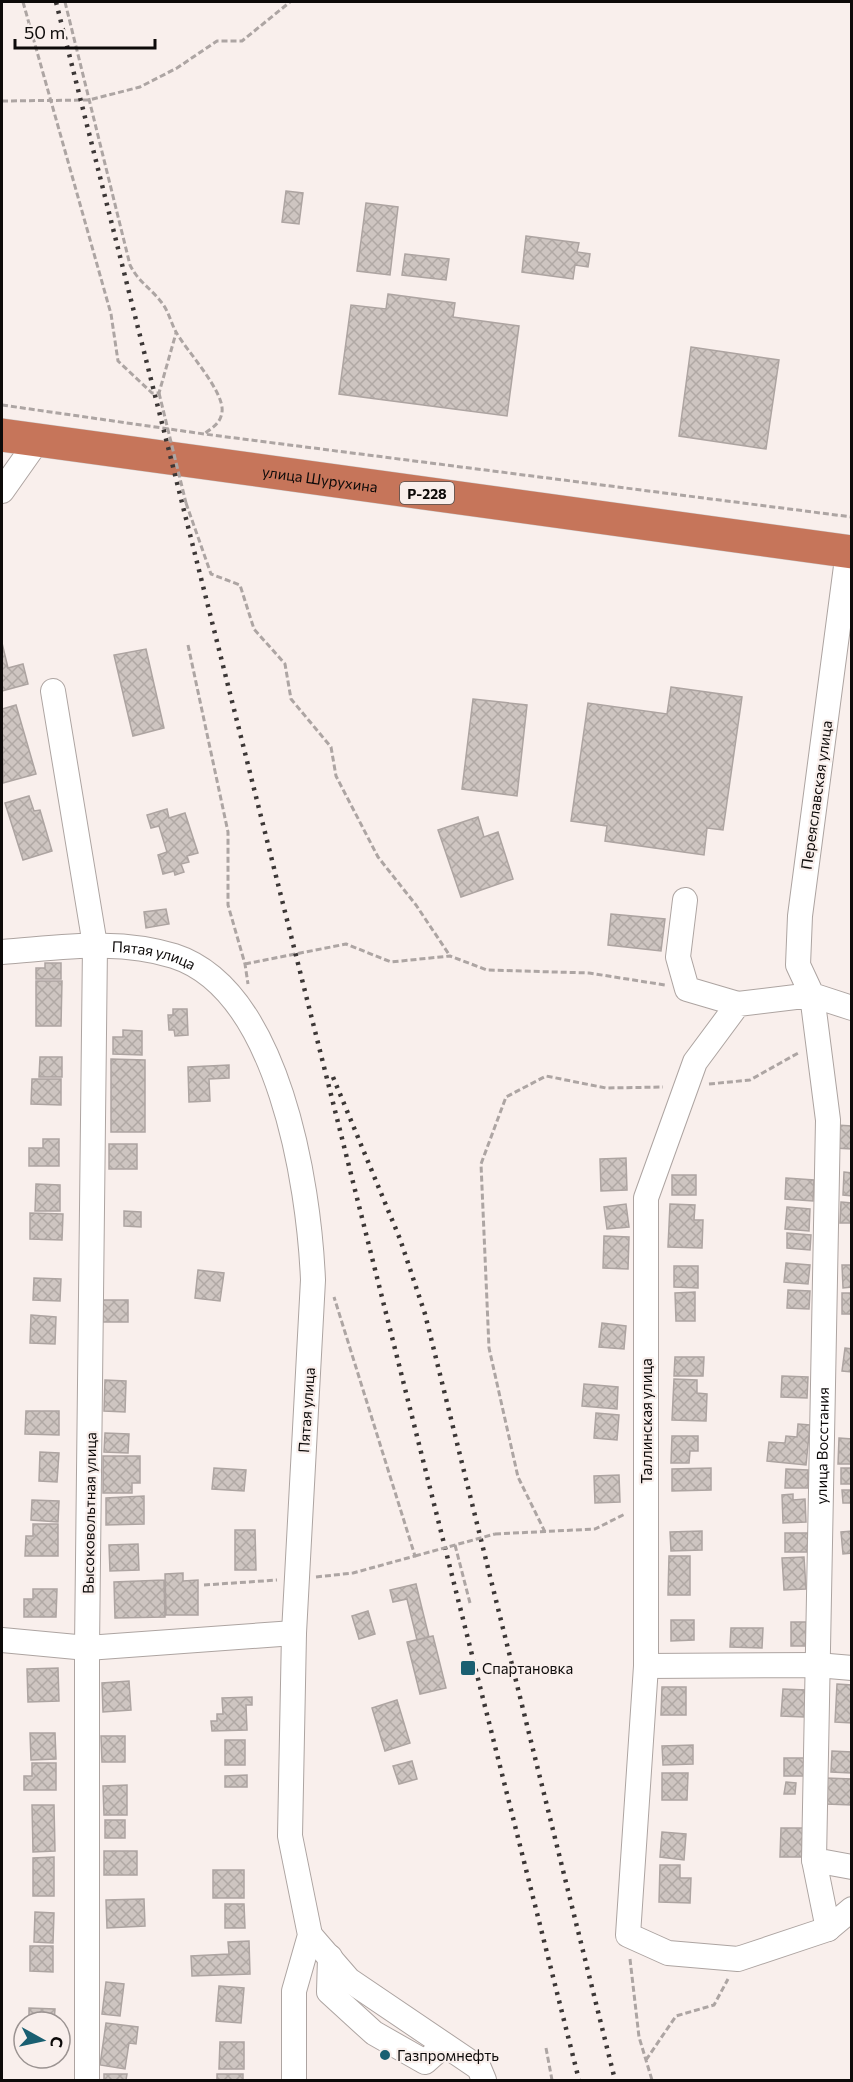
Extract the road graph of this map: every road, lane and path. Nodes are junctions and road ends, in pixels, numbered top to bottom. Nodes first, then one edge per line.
1 (23, 2) edge
2 (65, 2) edge
3 (290, 2) edge
4 (89, 100) junction
5 (2, 101) edge
6 (53, 103) junction
7 (176, 333) junction
8 (159, 393) junction
9 (2, 405) edge
10 (204, 434) junction
11 (2, 435) edge
12 (38, 440) junction
13 (2, 491) edge
14 (852, 517) edge
15 (850, 551) edge
16 (188, 645) dead end
17 (53, 691) dead end
18 (685, 900) dead end
19 (94, 945) junction
20 (2, 952) edge
21 (450, 956) junction
22 (245, 964) junction
23 (248, 985) dead end
24 (687, 989) junction
25 (812, 995) junction
26 (738, 1004) junction
27 (852, 1008) edge
28 (819, 1041) junction
29 (686, 1087) junction
30 (331, 1287) dead end
31 (646, 1504) junction
32 (545, 1532) junction
33 (455, 1545) junction
34 (414, 1556) junction
35 (353, 1573) dead end
36 (470, 1603) dead end
37 (294, 1633) junction
38 (2, 1640) edge
39 (87, 1648) junction
40 (817, 1665) junction
41 (646, 1666) junction
42 (852, 1668) edge
43 (814, 1860) junction
44 (852, 1867) edge
45 (852, 1909) edge
46 (828, 1929) junction
47 (310, 1935) junction
48 (628, 1935) junction
49 (738, 1959) junction
50 (546, 2048) dead end
51 (646, 2060) junction
52 (87, 2080) edge
53 (294, 2080) edge
54 (484, 2080) edge
55 (552, 2080) edge
56 (652, 2080) edge

1 - 6 path
2 - 4 path
3 - 4 path
4 - 6 path
4 - 7 path
5 - 6 path
6 - 8 path
7 - 8 path
7 - 10 path
8 - 21 path, bridge
9 - 10 path
10 - 14 path
11 - 12 highway, улица Шурухина / Р-228
12 - 13 street
12 - 15 highway, улица Шурухина / Р-228
15 - 25 street, Переяславская улица
16 - 22 path
17 - 19 street, Высоковольтная улица
18 - 24 street
19 - 20 street, Пятая улица
19 - 37 street, Пятая улица
19 - 39 street, Высоковольтная улица
21 - 22 path
21 - 24 path
22 - 23 path
24 - 26 street
25 - 26 street
25 - 27 street
25 - 28 street, улица Восстания
26 - 29 street, Таллинская улица
28 - 29 path
28 - 40 street, улица Восстания
29 - 31 street, Таллинская улица
29 - 32 path
30 - 34 path
31 - 32 path
31 - 41 street, Таллинская улица
32 - 33 path, bridge
33 - 34 path, bridge
33 - 36 path
34 - 35 path
37 - 39 street
37 - 47 street, Пятая улица
38 - 39 street
39 - 52 street, Высоковольтная улица
40 - 41 street
40 - 42 street
40 - 43 street, улица Восстания
41 - 48 street, Таллинская улица
43 - 44 street
43 - 46 street, улица Восстания
45 - 46 street
46 - 49 street
47 - 53 street, Пятая улица
47 - 54 street
48 - 49 street
48 - 51 path
49 - 51 path
50 - 55 path
51 - 56 path

